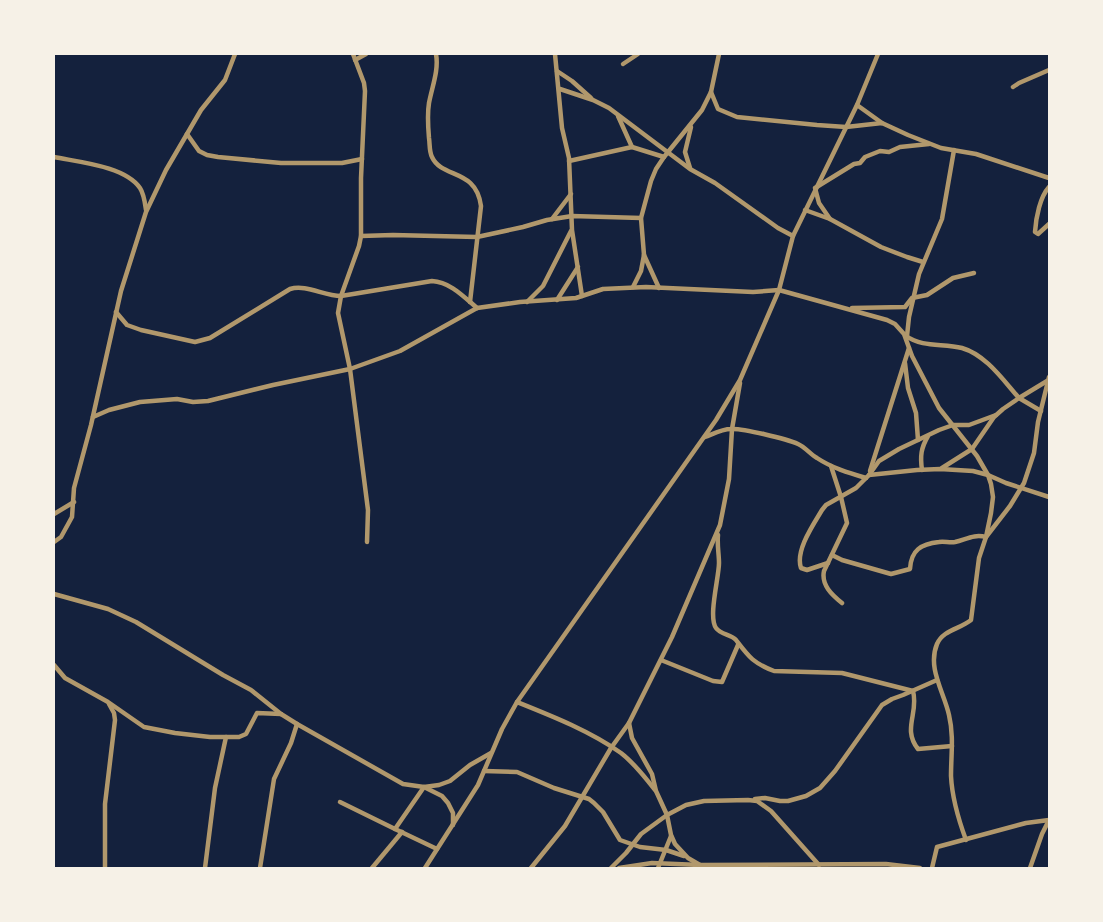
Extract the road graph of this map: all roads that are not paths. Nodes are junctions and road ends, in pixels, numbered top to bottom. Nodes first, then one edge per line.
1 (235, 54) edge
2 (353, 54) edge
3 (366, 54) edge
4 (436, 54) edge
5 (555, 54) edge
6 (638, 54) edge
7 (719, 54) edge
8 (878, 54) edge
9 (355, 60) junction
10 (622, 64) dead end
11 (1049, 70) edge
12 (558, 71) junction
13 (1013, 87) dead end
14 (560, 89) junction
15 (712, 92) junction
16 (593, 100) junction
17 (857, 105) junction
18 (618, 115) junction
19 (692, 123) junction
20 (882, 123) junction
21 (846, 127) junction
22 (187, 134) junction
23 (930, 144) junction
24 (632, 147) junction
25 (954, 150) junction
26 (666, 155) junction
27 (54, 157) edge
28 (362, 159) junction
29 (569, 161) junction
30 (690, 169) junction
31 (1049, 178) edge
32 (1049, 186) edge
33 (816, 188) junction
34 (571, 194) junction
35 (805, 210) junction
36 (146, 212) junction
37 (572, 216) junction
38 (641, 218) junction
39 (552, 219) junction
40 (830, 219) junction
41 (1049, 224) edge
42 (572, 230) junction
43 (361, 236) junction
44 (793, 236) junction
45 (477, 237) junction
46 (644, 255) junction
47 (924, 262) junction
48 (578, 267) junction
49 (974, 273) dead end
50 (633, 287) junction
51 (659, 288) junction
52 (779, 290) junction
53 (341, 296) junction
54 (582, 296) junction
55 (912, 298) junction
56 (557, 300) junction
57 (470, 302) junction
58 (527, 302) junction
59 (477, 308) junction
60 (849, 308) junction
61 (116, 312) junction
62 (906, 335) junction
63 (909, 348) junction
64 (905, 360) junction
65 (350, 369) junction
66 (1048, 379) edge
67 (740, 380) junction
68 (1019, 398) junction
69 (1041, 411) junction
70 (996, 415) junction
71 (93, 418) junction
72 (953, 425) junction
73 (732, 428) junction
74 (928, 436) junction
75 (704, 438) junction
76 (918, 440) junction
77 (972, 449) junction
78 (831, 466) junction
79 (940, 469) junction
80 (922, 470) junction
81 (988, 475) junction
82 (868, 476) junction
83 (1022, 488) junction
84 (841, 497) junction
85 (1049, 497) edge
86 (74, 502) junction
87 (54, 514) edge
88 (718, 530) junction
89 (986, 537) junction
90 (54, 542) edge
91 (366, 542) dead end
92 (832, 555) junction
93 (828, 563) junction
94 (54, 594) edge
95 (842, 603) dead end
96 (738, 644) junction
97 (660, 660) junction
98 (54, 665) edge
99 (937, 680) junction
100 (913, 691) junction
101 (108, 702) junction
102 (517, 702) junction
103 (281, 714) junction
104 (629, 723) junction
105 (297, 724) junction
106 (226, 737) junction
107 (952, 746) junction
108 (611, 748) junction
109 (491, 753) junction
110 (484, 771) junction
111 (424, 787) junction
112 (656, 791) junction
113 (583, 797) junction
114 (748, 800) junction
115 (340, 802) dead end
116 (667, 814) junction
117 (1049, 820) edge
118 (453, 826) junction
119 (394, 829) junction
120 (402, 832) junction
121 (671, 835) junction
122 (966, 840) junction
123 (631, 844) junction
124 (437, 849) junction
125 (666, 850) junction
126 (432, 856) junction
127 (688, 858) junction
128 (819, 865) junction
129 (659, 866) edge
130 (700, 867) edge
131 (769, 867) edge
132 (104, 868) edge
133 (205, 868) edge
134 (260, 868) edge
135 (372, 868) edge
136 (425, 868) edge
137 (430, 868) edge
138 (531, 868) edge
139 (611, 868) edge
140 (621, 868) edge
141 (920, 868) edge
142 (932, 868) edge
143 (1030, 868) edge

1 - 22 street
2 - 9 street
3 - 9 street
4 - 45 street
5 - 12 street
6 - 10 street
7 - 15 street
8 - 17 street
9 - 28 street
11 - 13 street
12 - 14 street
12 - 16 street
14 - 16 street
14 - 29 street
15 - 19 street
15 - 21 street
16 - 18 street
17 - 20 street
17 - 21 street
18 - 24 street
18 - 26 street
19 - 26 street
19 - 30 street
20 - 21 street
20 - 23 street
21 - 33 street
22 - 28 street
22 - 36 street
23 - 25 street
23 - 33 street
24 - 26 street
24 - 29 street
25 - 31 street
25 - 47 street
26 - 30 street
26 - 38 street
27 - 36 street
28 - 43 street
29 - 34 street
30 - 44 street
32 - 41 street
33 - 35 street
33 - 40 street
34 - 37 street
34 - 39 street
35 - 40 street
35 - 44 street
36 - 61 street
37 - 38 street
37 - 39 street
37 - 42 street
38 - 46 street
39 - 45 street
40 - 47 street
42 - 48 street
42 - 58 street
43 - 45 street
43 - 53 street
44 - 52 street
45 - 57 street
46 - 50 street
46 - 51 street
47 - 55 street
48 - 54 street
48 - 56 street
49 - 55 street
50 - 51 street
50 - 54 street
51 - 52 street
52 - 60 street
52 - 67 street
53 - 57 street
53 - 61 street
53 - 65 street
54 - 56 street
55 - 60 street
55 - 62 street
56 - 58 street
57 - 59 street
58 - 59 street
59 - 65 street
60 - 62 street
61 - 71 street
62 - 63 street
62 - 68 street
63 - 64 street
63 - 72 street
64 - 76 street
64 - 82 street
65 - 71 street
65 - 91 street
66 - 68 street
66 - 69 street
67 - 73 street
67 - 75 street
68 - 69 street
68 - 70 street
69 - 83 street
70 - 72 street
70 - 77 street
71 - 86 street
72 - 74 street
72 - 77 street
73 - 75 street
73 - 78 street
73 - 88 street
74 - 76 street
74 - 80 street
75 - 102 street
76 - 82 street
77 - 79 street
77 - 81 street
78 - 82 street
78 - 84 street
79 - 80 street
79 - 81 street
80 - 82 street
81 - 83 street
81 - 89 street
82 - 84 street
83 - 85 street
83 - 89 street
84 - 92 street
84 - 93 street
86 - 87 street
86 - 90 street
88 - 96 street
88 - 97 street
89 - 92 street
89 - 99 street
92 - 93 street
93 - 95 street
94 - 103 street
96 - 97 street
96 - 100 street
97 - 104 street
98 - 101 street
99 - 100 street
99 - 107 street
100 - 107 street
100 - 114 street
101 - 106 street
101 - 132 street
102 - 108 street
102 - 109 street
103 - 105 street
103 - 106 street
104 - 108 street
104 - 112 street
105 - 111 street
105 - 134 street
106 - 133 street
107 - 122 street
108 - 112 street
108 - 113 street
109 - 110 street
109 - 111 street
110 - 113 street
110 - 118 street
111 - 118 street
111 - 119 street
112 - 116 street
113 - 123 street
113 - 138 street
114 - 116 street
114 - 128 street
115 - 119 street
116 - 121 street
116 - 123 street
117 - 122 street
117 - 143 street
118 - 124 street
119 - 120 street
120 - 124 street
120 - 135 street
121 - 125 street
121 - 127 street
122 - 142 street
123 - 125 street
123 - 139 street
124 - 126 street
125 - 127 street
125 - 129 street
126 - 136 street
126 - 137 street
127 - 130 street
128 - 131 street
128 - 141 street
129 - 130 street
129 - 140 street
130 - 131 street

